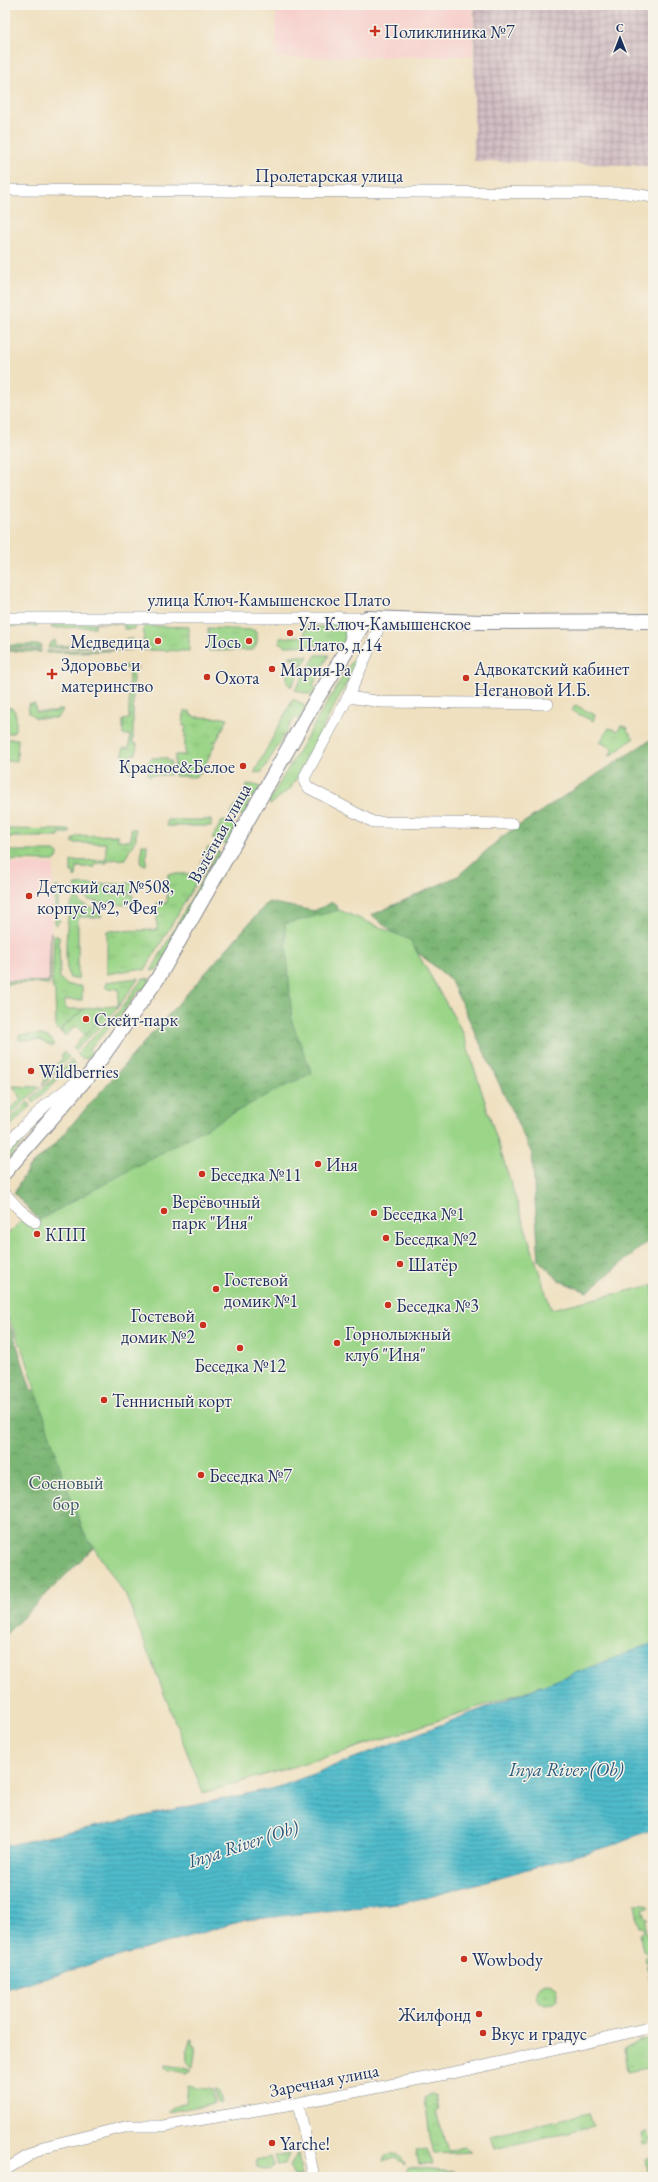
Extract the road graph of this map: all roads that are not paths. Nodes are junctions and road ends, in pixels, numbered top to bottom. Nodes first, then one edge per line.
1 (5, 190) edge
2 (653, 197) edge
3 (338, 617) junction
4 (5, 618) edge
5 (367, 618) junction
6 (383, 618) junction
7 (653, 621) edge
8 (349, 645) junction
9 (348, 697) junction
10 (548, 704) dead end
11 (513, 824) dead end
12 (90, 1074) junction
13 (5, 1145) edge
14 (5, 1172) edge
15 (5, 1194) edge
16 (35, 1222) dead end
17 (653, 2027) edge
18 (298, 2104) junction
19 (5, 2170) edge
20 (314, 2177) edge

1 - 2 street, Пролетарская улица
3 - 4 street, улица Ключ-Камышенское Плато
3 - 5 street, улица Ключ-Камышенское Плато
3 - 8 street
5 - 6 main road, улица Ключ-Камышенское Плато
5 - 8 main road, Взлётная улица
6 - 7 main road, улица Ключ-Камышенское Плато
6 - 9 street
8 - 12 main road, Взлётная улица
9 - 10 street
9 - 11 street
12 - 13 street
12 - 14 main road, Взлётная улица
15 - 16 street
17 - 18 street, Заречная улица
18 - 19 street, Заречная улица
18 - 20 street

